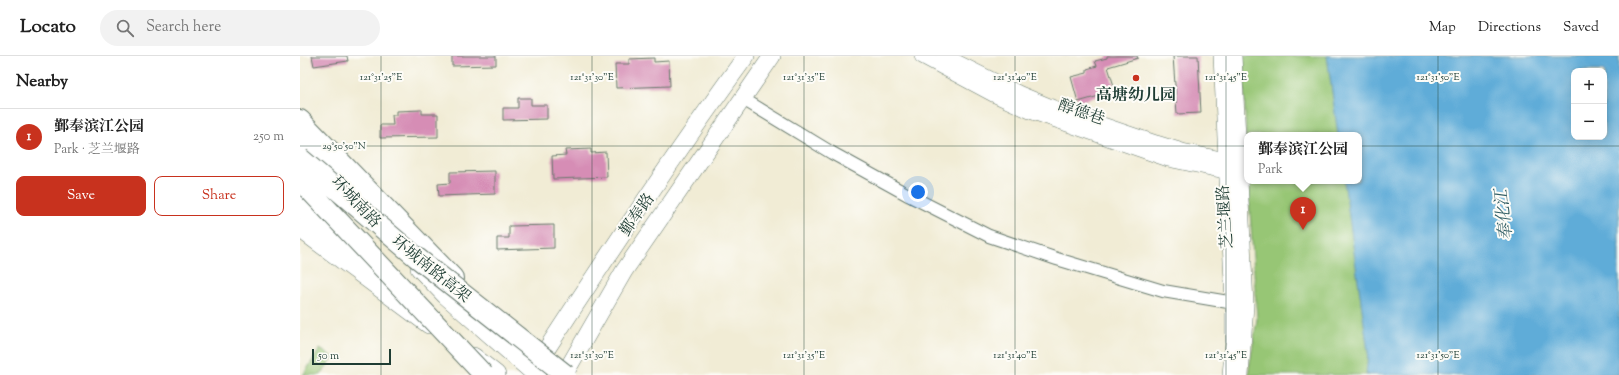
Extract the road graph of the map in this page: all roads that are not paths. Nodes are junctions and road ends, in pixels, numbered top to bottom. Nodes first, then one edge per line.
1 (746, 56) edge
2 (772, 56) edge
3 (922, 56) edge
4 (944, 56) edge
5 (1221, 56) edge
6 (1234, 56) edge
7 (743, 99) junction
8 (300, 120) edge
9 (300, 141) edge
10 (300, 158) edge
11 (1233, 167) junction
12 (300, 180) edge
13 (300, 206) edge
14 (300, 228) edge
15 (1240, 303) junction
16 (492, 317) junction
17 (445, 335) junction
18 (533, 374) edge
19 (484, 375) edge
20 (496, 375) edge
21 (565, 375) edge
22 (1230, 375) edge
23 (1241, 375) edge

1 - 18 main road, 鄞奉路
2 - 7 main road, 鄞奉路
3 - 11 street, 醇德巷
4 - 11 street, 醇德巷
5 - 11 street, 芝兰堰路
6 - 11 street, 芝兰堰路
7 - 15 street
7 - 21 main road, 鄞奉路
8 - 16 highway, bridge
9 - 18 main road, 环城南路
10 - 16 highway, 环城南路高架, bridge
11 - 15 street, 芝兰堰路
12 - 17 highway, 环城南路高架, bridge
13 - 17 highway, bridge
14 - 20 main road
15 - 22 street, 芝兰堰路
15 - 23 street, 芝兰堰路
16 - 21 highway, 环城南路高架, bridge
17 - 19 highway, 环城南路高架, bridge

